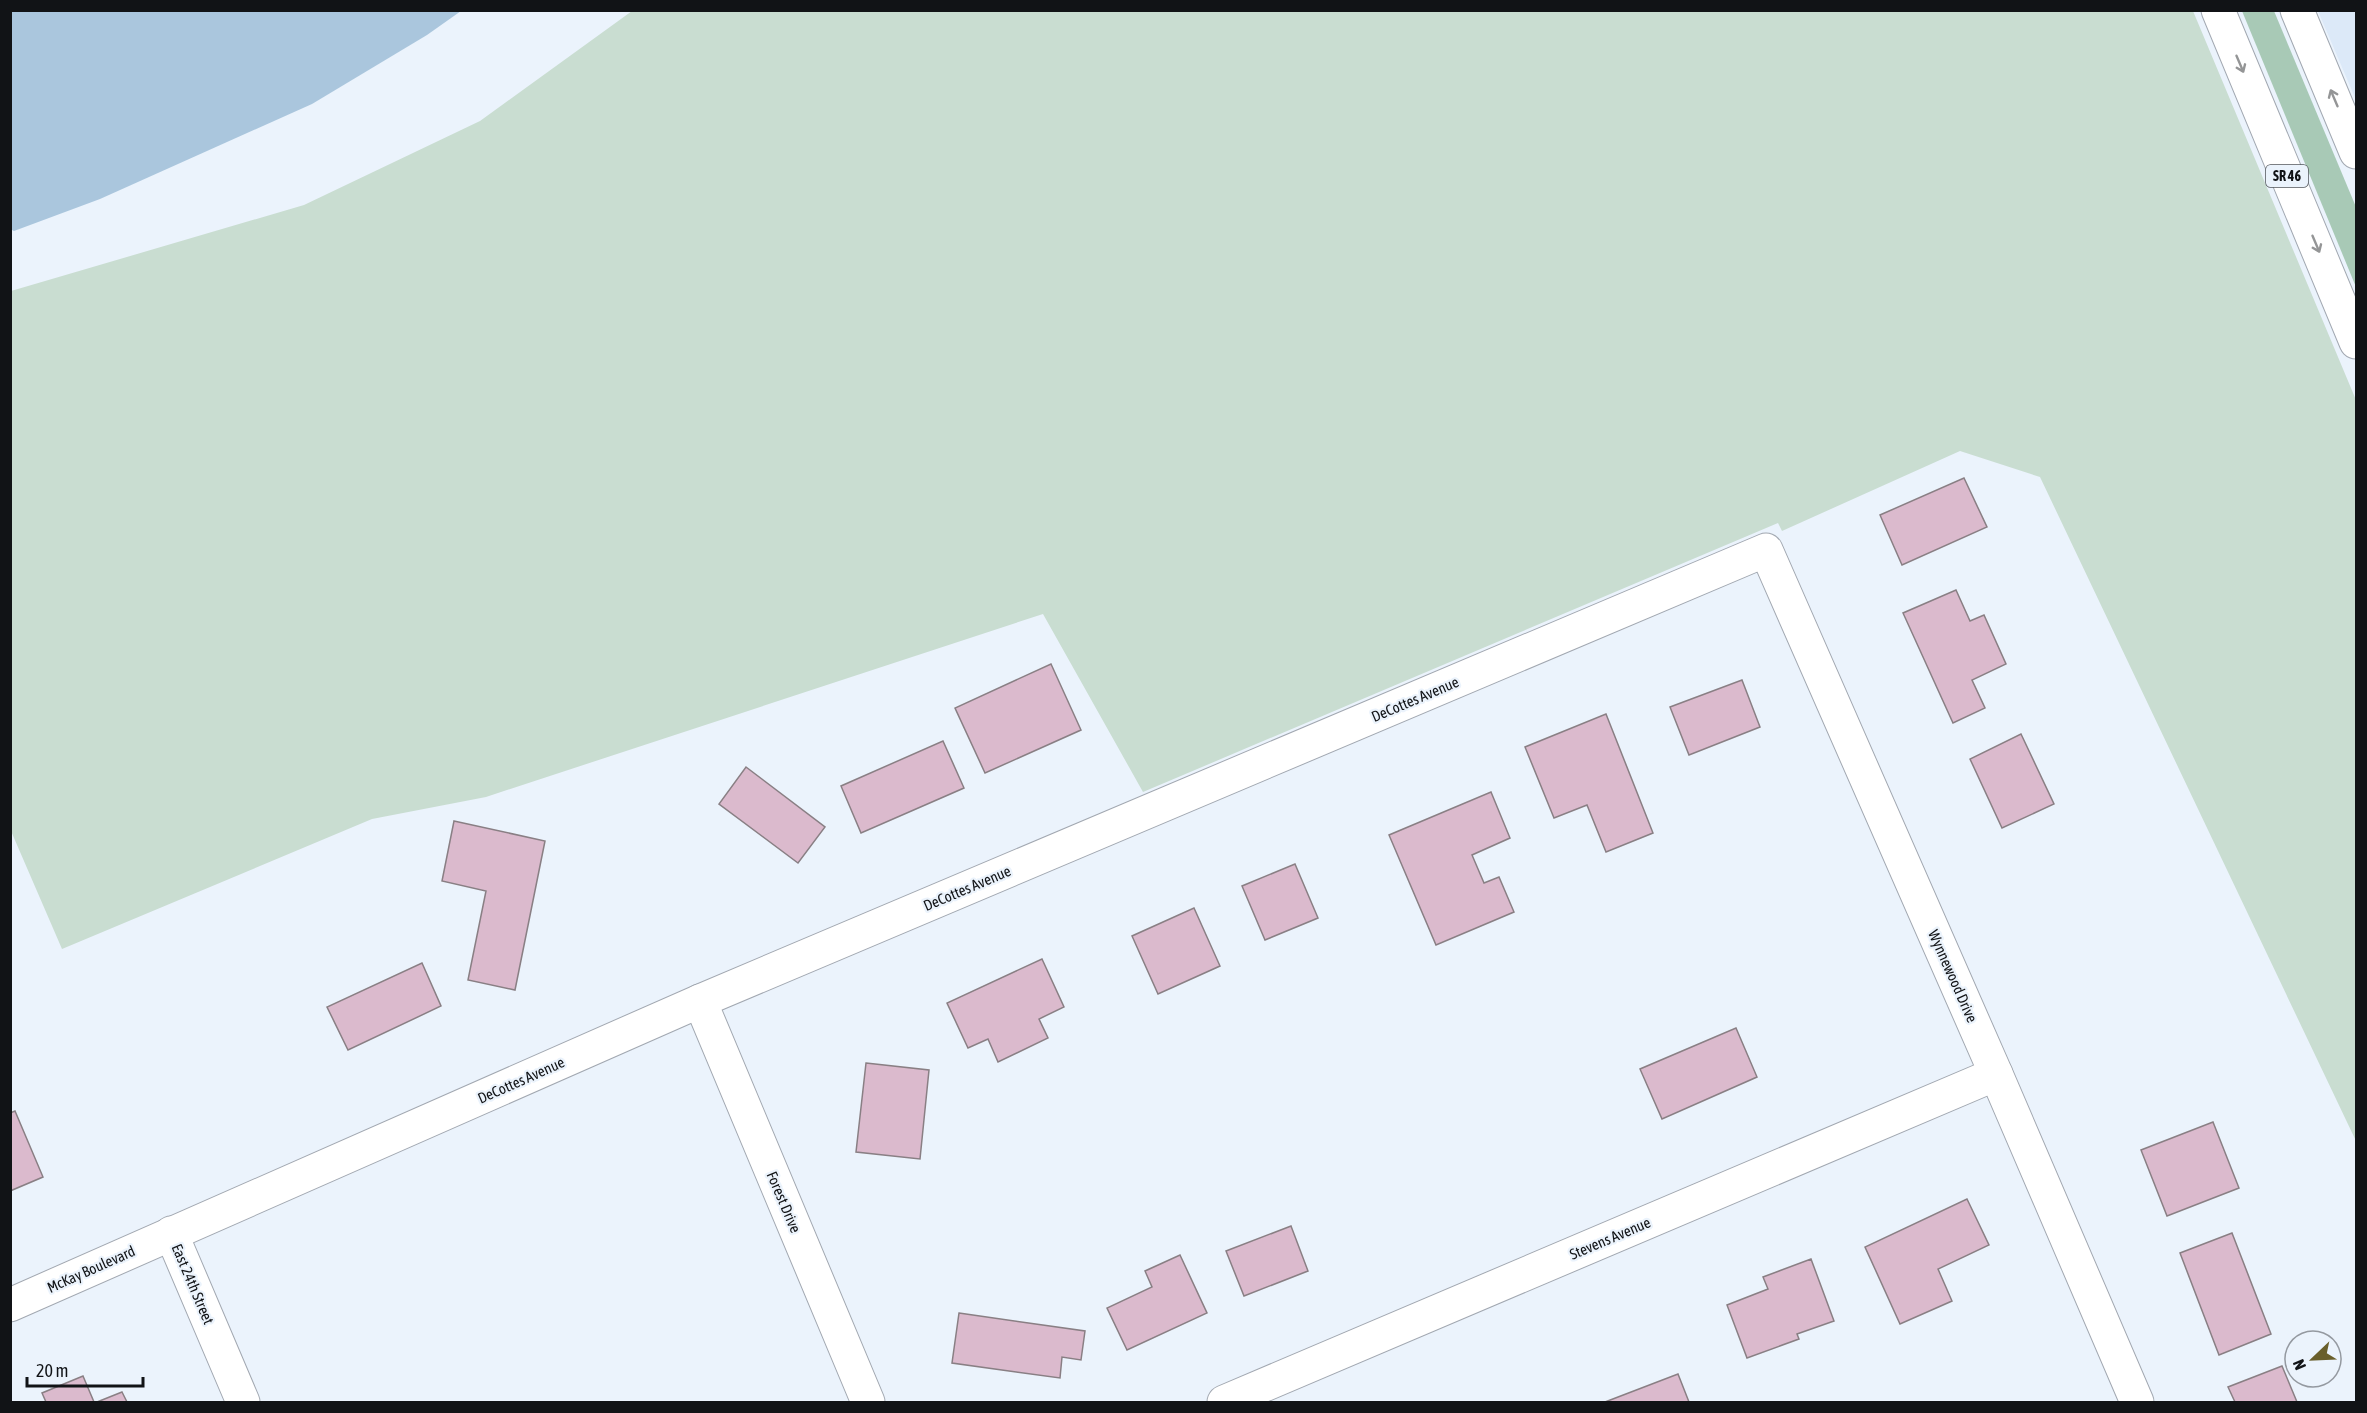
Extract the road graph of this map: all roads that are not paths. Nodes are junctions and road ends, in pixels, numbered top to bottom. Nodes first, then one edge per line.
1 (2217, 10) edge
2 (2297, 10) edge
3 (2356, 152) edge
4 (2356, 342) edge
5 (1766, 550) joint
6 (700, 1001) junction
7 (1996, 1074) junction
8 (171, 1233) junction
9 (10, 1305) edge
10 (243, 1402) edge
11 (868, 1402) edge
12 (1224, 1402) edge
13 (2137, 1402) edge

1 -> 4 street, SR 46
3 -> 2 street
5 - 6 street, DeCottes Avenue
5 - 7 street, Wynnewood Drive
6 - 8 street, DeCottes Avenue
6 - 11 street, Forest Drive
7 - 12 street, Stevens Avenue
7 - 13 street, Wynnewood Drive
8 - 9 street, McKay Boulevard
8 - 10 street, East 24th Street

